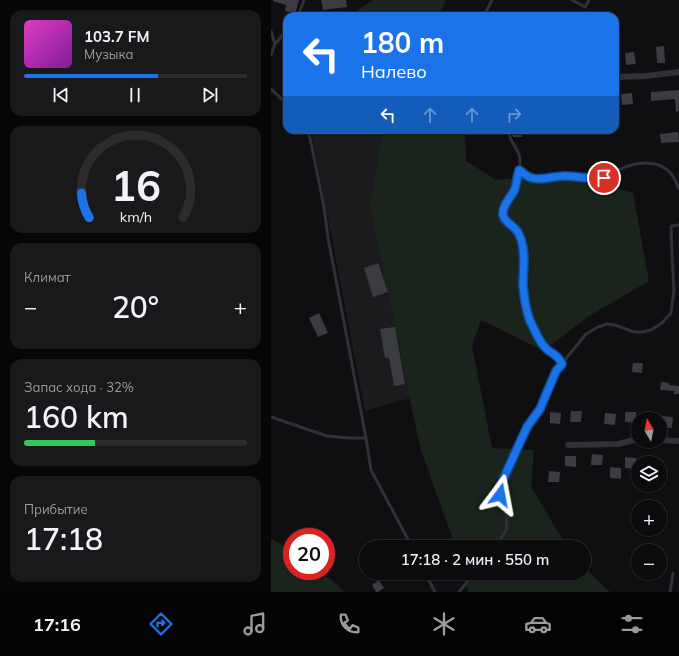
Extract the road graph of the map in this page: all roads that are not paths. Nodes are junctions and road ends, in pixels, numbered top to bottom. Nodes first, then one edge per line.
1 (304, 0) edge
2 (492, 0) edge
3 (572, 0) edge
4 (589, 0) edge
5 (300, 12) edge
6 (486, 12) edge
7 (271, 31) edge
8 (283, 35) edge
9 (275, 44) junction
10 (271, 55) edge
11 (679, 72) edge
12 (619, 77) edge
13 (271, 89) edge
14 (283, 100) edge
15 (309, 134) edge
16 (509, 134) edge
17 (519, 170) junction
18 (679, 189) edge
19 (679, 224) edge
20 (562, 364) junction
21 (271, 417) edge
22 (366, 438) junction
23 (667, 440) edge
24 (631, 441) edge
25 (679, 441) edge
26 (569, 445) dead end
27 (408, 540) edge
28 (500, 540) edge
29 (673, 573) dead end
30 (429, 580) edge
31 (468, 580) edge
32 (435, 592) edge
33 (459, 592) edge
34 (670, 592) edge

1 - 5 lane
2 - 6 lane
3 - 4 lane
7 - 9 lane
8 - 9 lane
9 - 10 lane
11 - 12 street
13 - 14 lane
15 - 22 lane
16 - 17 lane
17 - 18 lane
17 - 20 lane
19 - 20 lane
20 - 28 lane
21 - 22 lane
22 - 27 lane
23 - 25 street
24 - 26 street
29 - 34 lane
30 - 32 lane
31 - 33 lane

